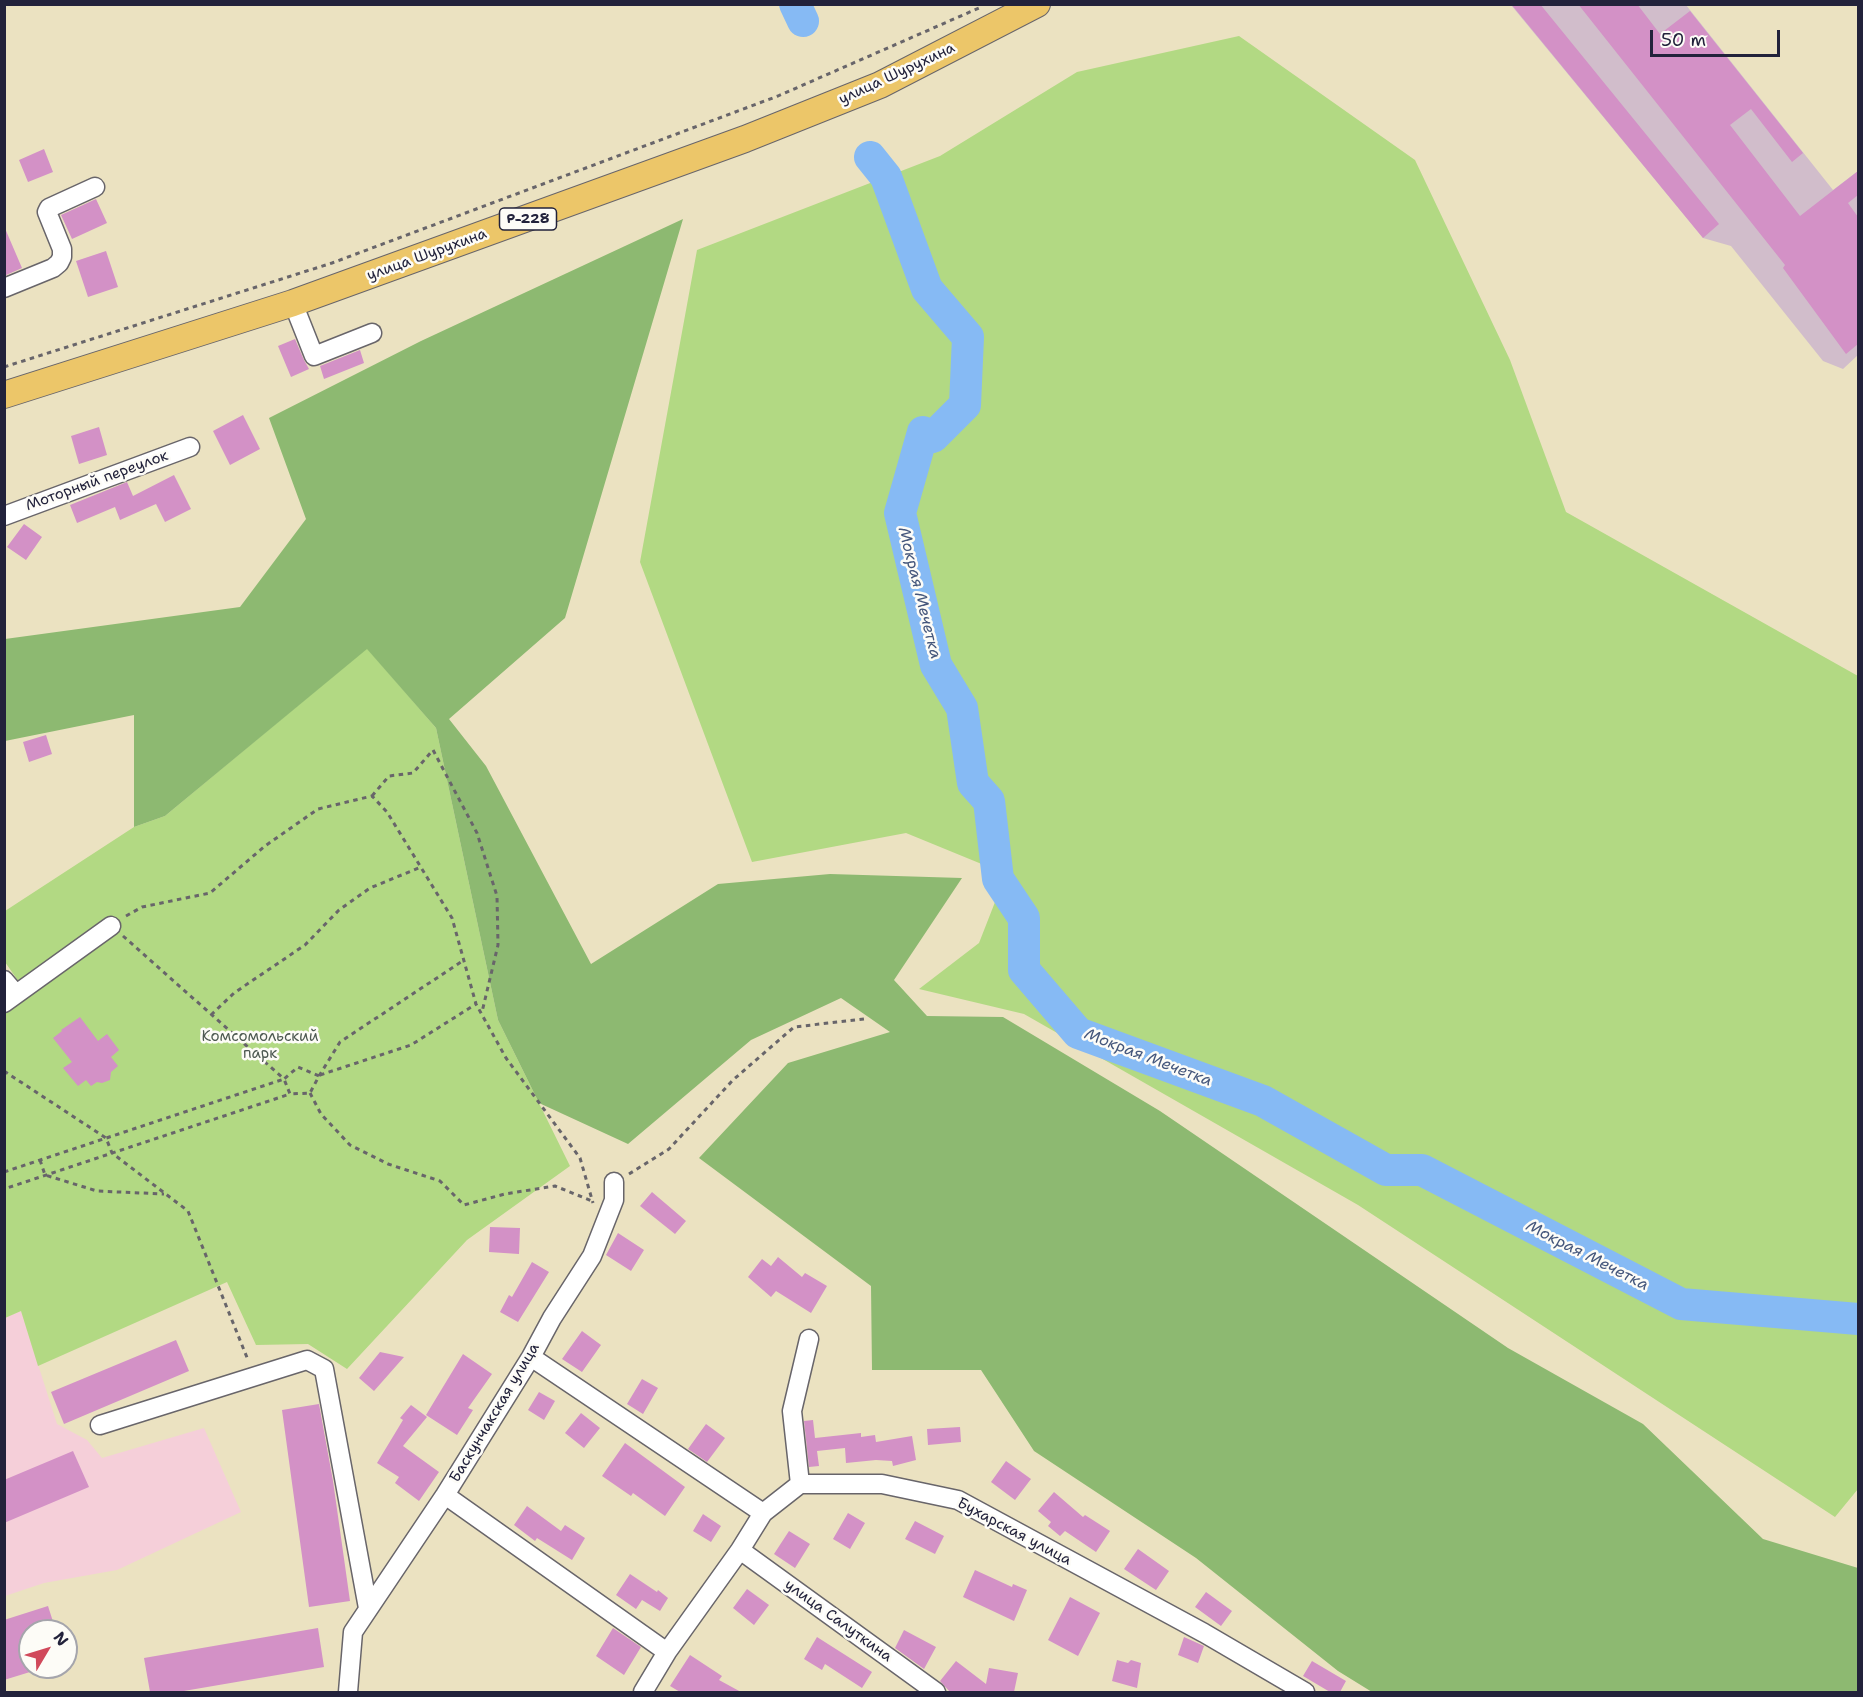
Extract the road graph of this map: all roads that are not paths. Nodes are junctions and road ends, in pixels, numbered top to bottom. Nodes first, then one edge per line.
1 (1037, 4) edge
2 (95, 186) dead end
3 (4, 288) edge
4 (293, 303) junction
5 (372, 333) dead end
6 (4, 395) edge
7 (190, 447) dead end
8 (4, 516) edge
9 (111, 926) road end
10 (4, 980) edge
11 (10, 999) edge
12 (614, 1182) road end
13 (809, 1339) dead end
14 (531, 1357) junction
15 (100, 1425) dead end
16 (800, 1484) junction
17 (445, 1495) junction
18 (763, 1513) junction
19 (740, 1550) junction
20 (368, 1608) junction
21 (668, 1652) junction
22 (348, 1692) edge
23 (643, 1692) edge
24 (936, 1692) edge
25 (1305, 1692) edge

1 - 4 highway, улица Шурухина / Р-228
2 - 3 street
4 - 5 street
4 - 6 highway, улица Шурухина / Р-228
7 - 8 street, Моторный переулок
9 - 11 street
10 - 11 street
12 - 14 street, Баскунчакская улица
13 - 16 street
14 - 17 street, Баскунчакская улица
14 - 18 street
15 - 20 street
16 - 18 street
16 - 25 street, Бухарская улица
17 - 20 street, Баскунчакская улица
17 - 21 street
18 - 19 street
19 - 21 street
19 - 24 street, улица Салуткина
20 - 22 street, Баскунчакская улица
21 - 23 street

